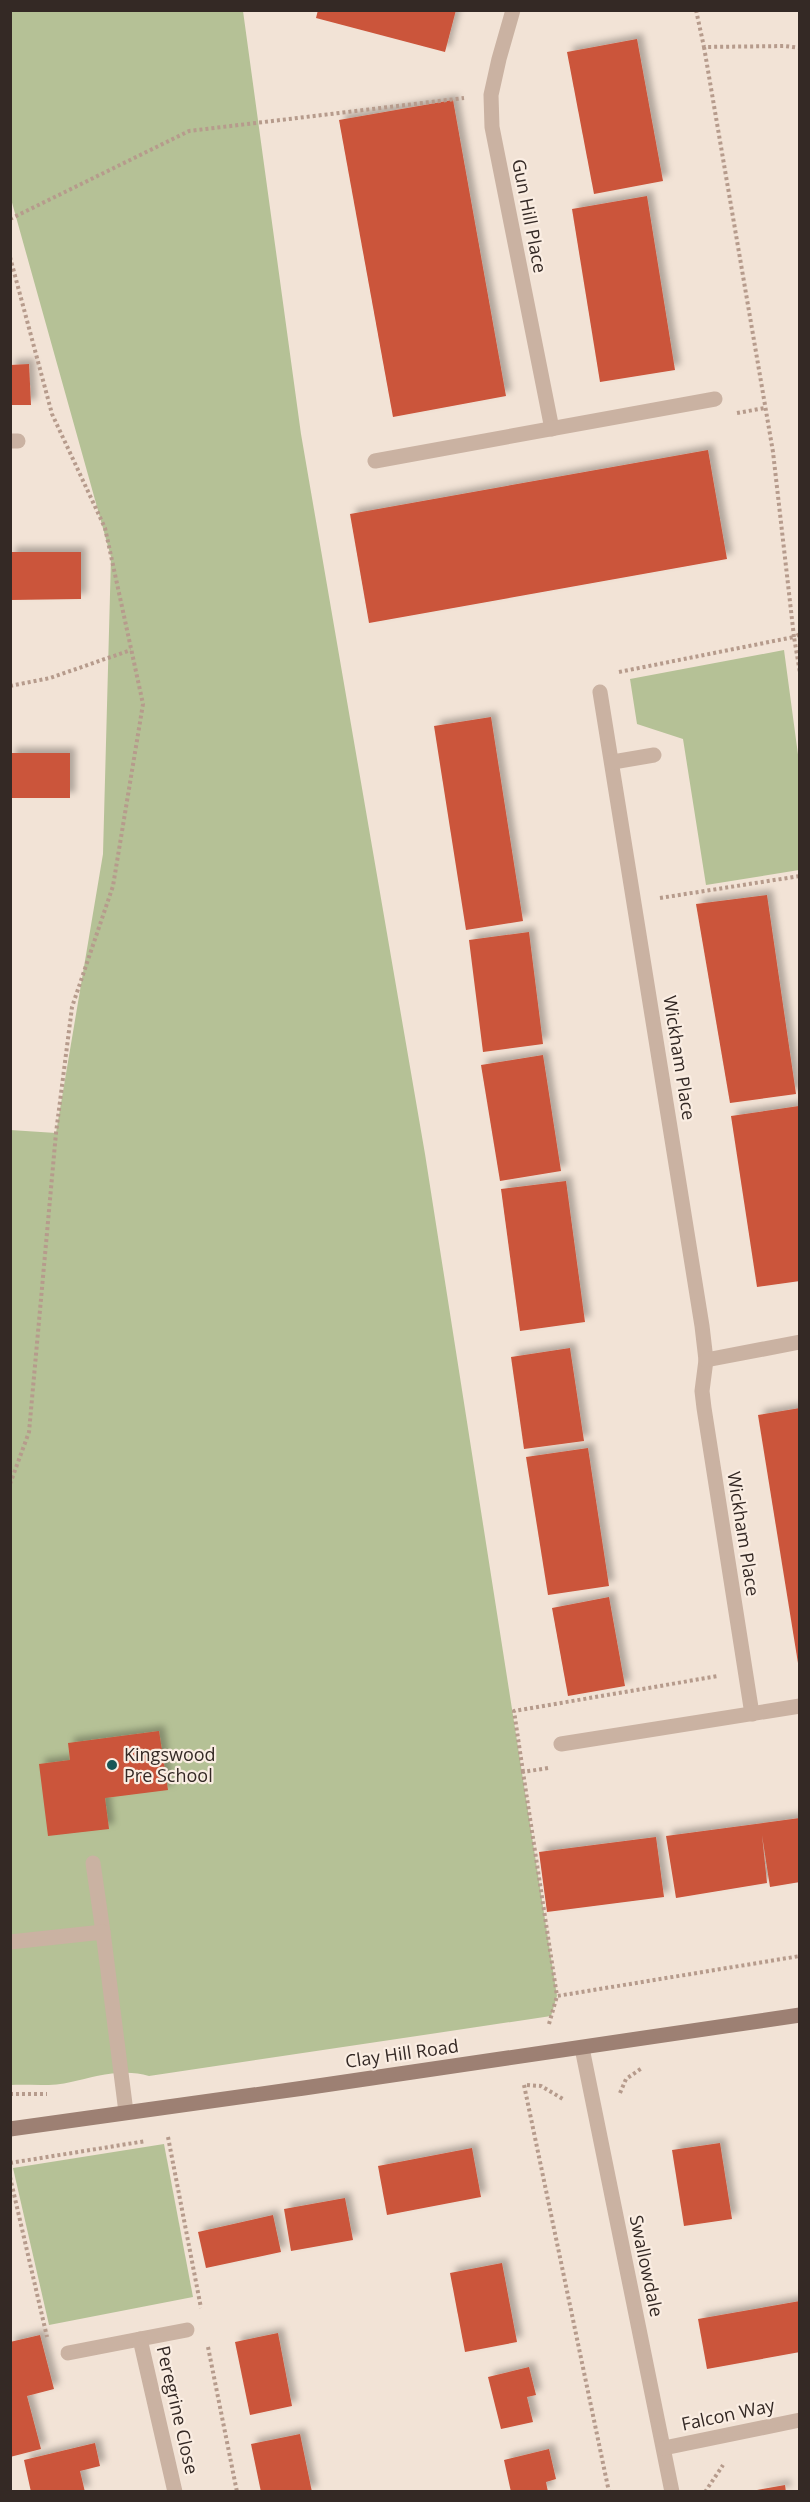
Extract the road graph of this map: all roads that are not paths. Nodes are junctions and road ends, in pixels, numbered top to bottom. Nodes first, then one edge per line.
1 (513, 10) edge
2 (715, 399) dead end
3 (552, 429) junction
4 (375, 461) dead end
5 (600, 692) dead end
6 (654, 755) dead end
7 (613, 762) junction
8 (800, 1341) edge
9 (706, 1360) junction
10 (800, 1706) edge
11 (752, 1714) junction
12 (561, 1744) dead end
13 (93, 1863) dead end
14 (103, 1932) junction
15 (10, 1942) edge
16 (800, 2015) edge
17 (582, 2048) junction
18 (126, 2112) junction
19 (10, 2129) edge
20 (187, 2330) dead end
21 (140, 2339) junction
22 (68, 2353) dead end
23 (800, 2420) edge
24 (664, 2448) junction
25 (176, 2492) edge
26 (672, 2492) edge

1 - 3 street, Gun Hill Place
2 - 3 street
3 - 4 street
5 - 7 street, Wickham Place
6 - 7 street
7 - 9 street, Wickham Place
8 - 9 street
9 - 11 street, Wickham Place
10 - 11 street
11 - 12 street
13 - 14 street
14 - 15 street
14 - 18 street
16 - 17 street, Clay Hill Road
17 - 18 street, Clay Hill Road
17 - 24 street, Swallowdale
18 - 19 street, Clay Hill Road
20 - 21 street
21 - 22 street, Peregrine Close
21 - 25 street, Peregrine Close
23 - 24 street, Falcon Way
24 - 26 street, Swallowdale

